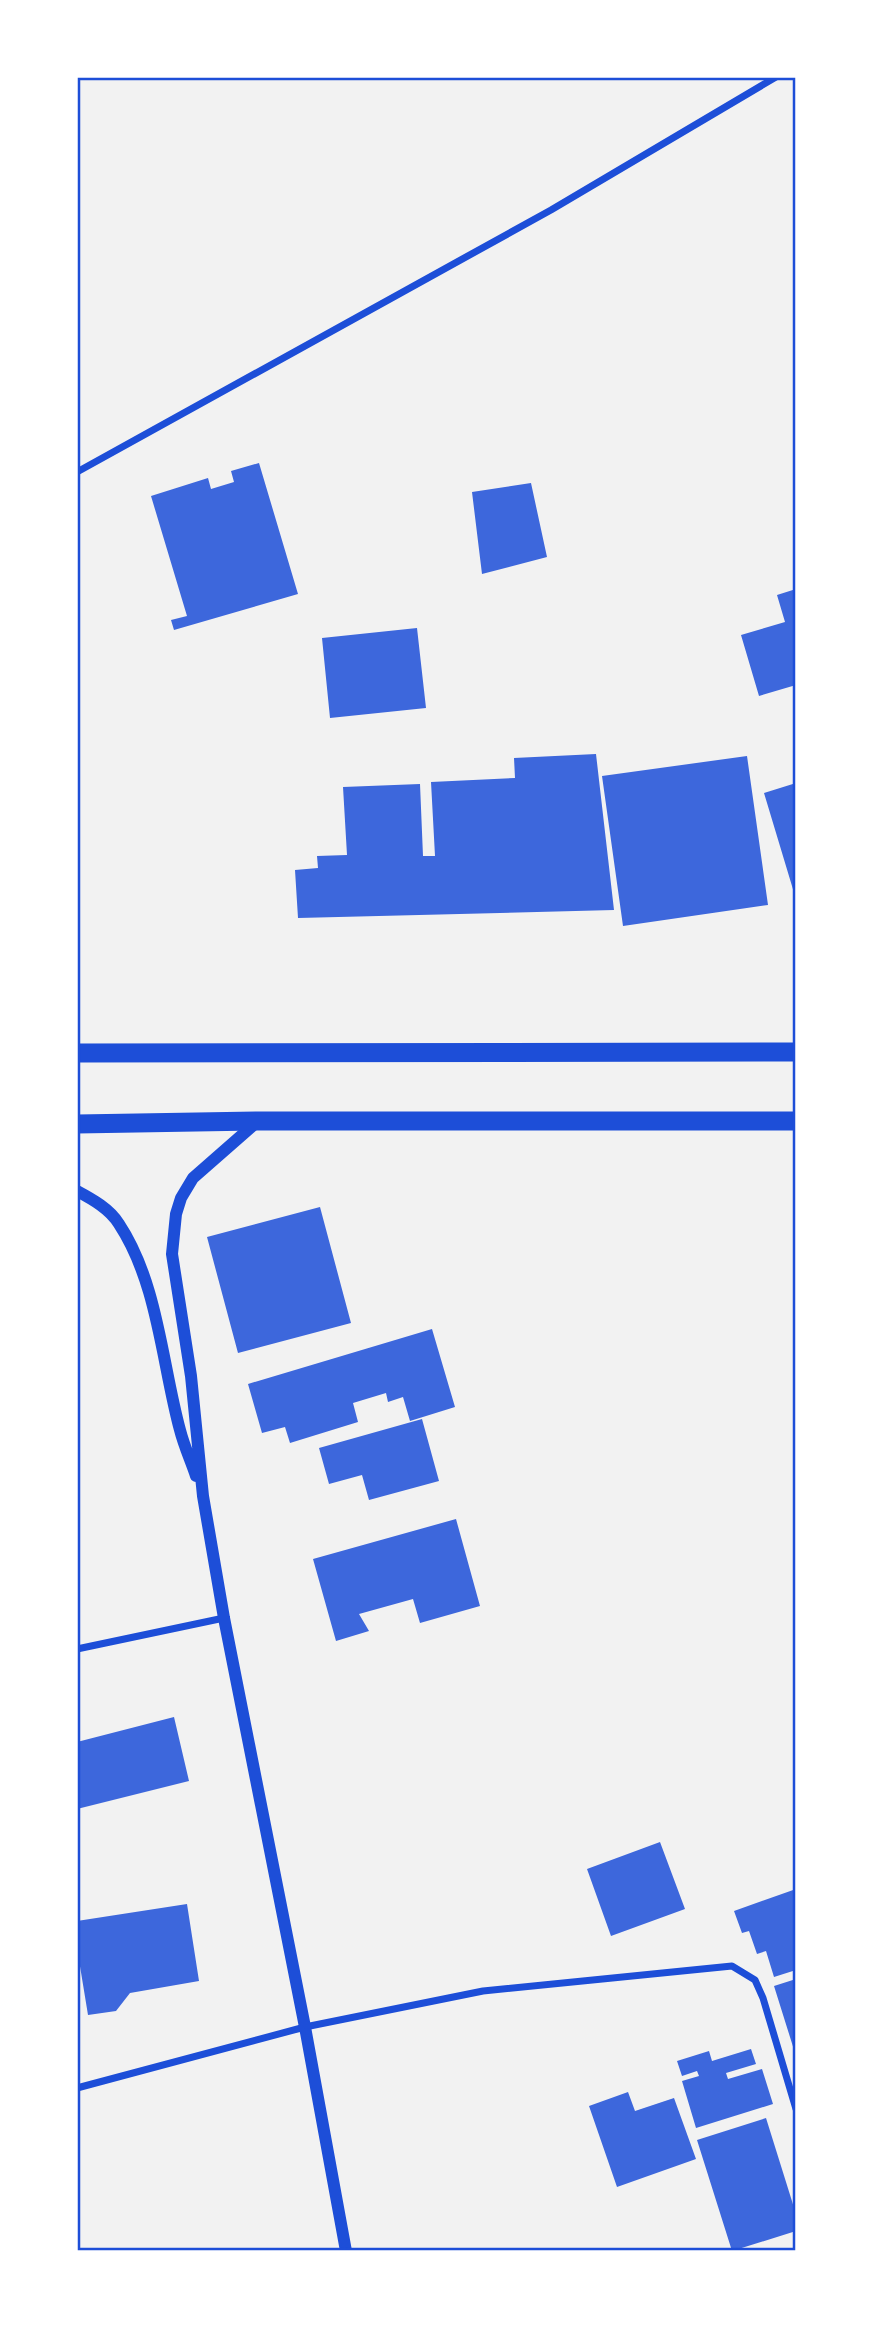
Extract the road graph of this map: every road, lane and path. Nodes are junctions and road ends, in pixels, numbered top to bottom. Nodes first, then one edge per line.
1 (776, 77) edge
2 (77, 472) edge
3 (796, 1052) edge
4 (77, 1053) edge
5 (258, 1121) junction
6 (796, 1121) edge
7 (77, 1124) edge
8 (77, 1191) edge
9 (204, 1496) junction
10 (224, 1618) junction
11 (77, 1649) edge
12 (305, 2026) junction
13 (77, 2088) edge
14 (796, 2109) edge
15 (346, 2251) edge

1 - 2 street
3 - 4 highway
5 - 6 highway
5 - 7 highway
5 - 9 street
8 - 9 street
9 - 10 street
10 - 11 street
10 - 12 street
12 - 13 street
12 - 14 street
12 - 15 street

